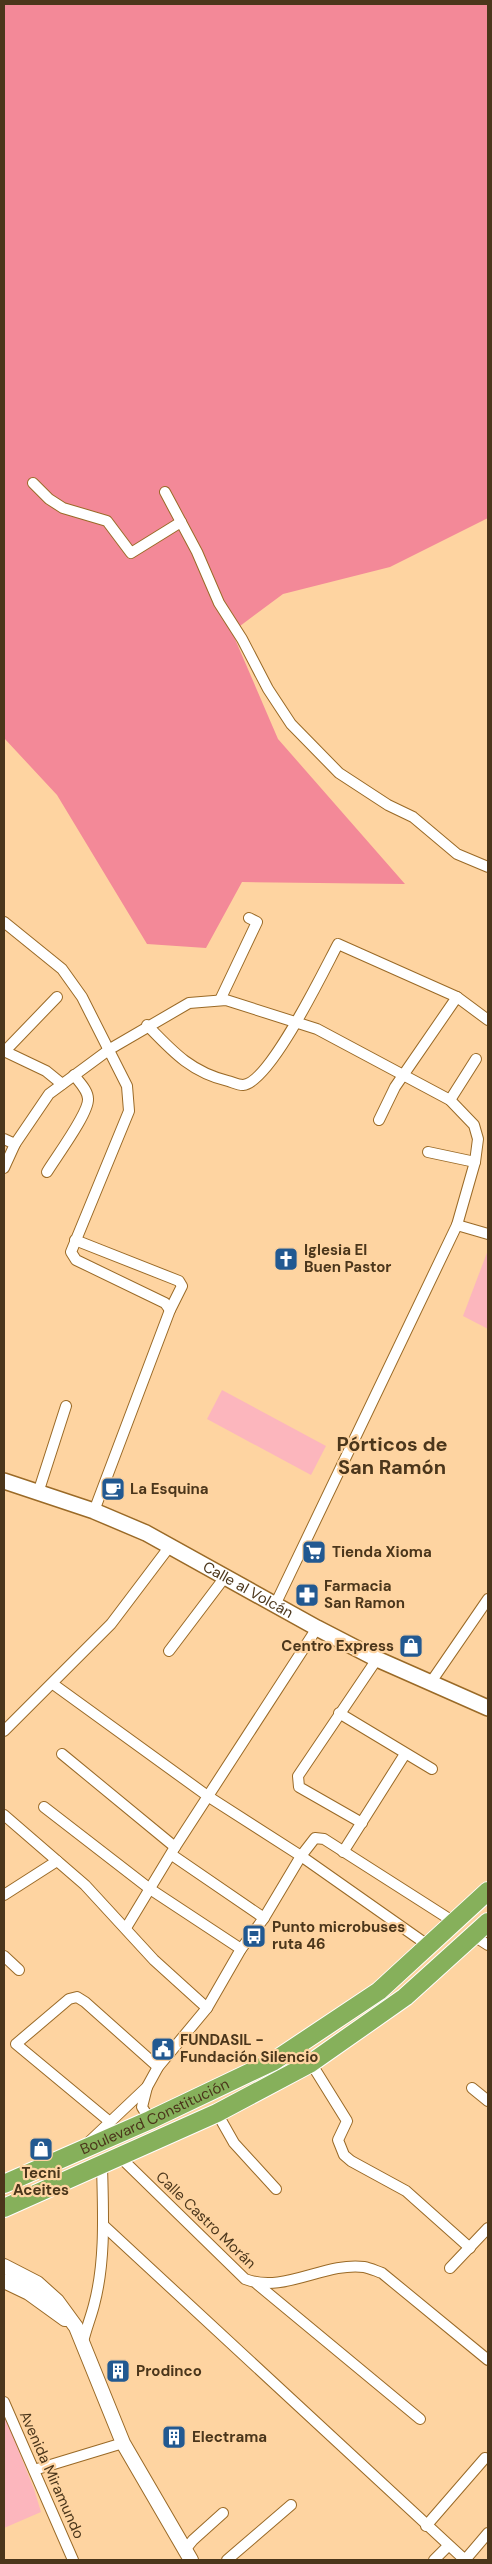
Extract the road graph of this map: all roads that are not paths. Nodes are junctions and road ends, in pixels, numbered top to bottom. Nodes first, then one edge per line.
1 (33, 483) dead end
2 (165, 492) dead end
3 (181, 522) junction
4 (488, 867) edge
5 (249, 918) dead end
6 (4, 922) edge
7 (57, 997) dead end
8 (457, 997) junction
9 (220, 1000) junction
10 (488, 1020) edge
11 (296, 1022) junction
12 (148, 1026) junction
13 (110, 1049) junction
14 (4, 1051) edge
15 (476, 1059) dead end
16 (403, 1074) junction
17 (74, 1075) junction
18 (62, 1084) junction
19 (450, 1100) junction
20 (379, 1120) dead end
21 (4, 1139) edge
22 (15, 1144) junction
23 (428, 1152) dead end
24 (475, 1162) junction
25 (4, 1168) edge
26 (48, 1172) dead end
27 (457, 1225) junction
28 (488, 1234) edge
29 (75, 1240) junction
30 (170, 1310) junction
31 (66, 1406) dead end
32 (4, 1481) edge
33 (38, 1493) junction
34 (94, 1510) junction
35 (170, 1546) junction
36 (226, 1577) junction
37 (488, 1599) edge
38 (275, 1605) junction
39 (316, 1628) junction
40 (169, 1651) dead end
41 (378, 1659) junction
42 (431, 1682) junction
43 (53, 1684) junction
44 (488, 1708) edge
45 (339, 1713) junction
46 (4, 1731) edge
47 (62, 1754) dead end
48 (406, 1754) junction
49 (432, 1770) dead end
50 (209, 1797) junction
51 (44, 1807) dead end
52 (4, 1814) edge
53 (362, 1823) junction
54 (173, 1851) junction
55 (343, 1852) junction
56 (301, 1856) junction
57 (57, 1861) junction
58 (150, 1889) junction
59 (488, 1891) edge
60 (4, 1895) edge
61 (264, 1918) junction
62 (454, 1922) junction
63 (488, 1922) edge
64 (126, 1928) junction
65 (481, 1940) edge
66 (429, 1946) junction
67 (241, 1949) junction
68 (4, 1956) edge
69 (19, 1970) dead end
70 (207, 2008) junction
71 (311, 2063) junction
72 (158, 2067) junction
73 (147, 2087) junction
74 (472, 2088) dead end
75 (488, 2101) edge
76 (217, 2113) junction
77 (150, 2120) junction
78 (110, 2122) junction
79 (82, 2148) junction
80 (119, 2156) junction
81 (102, 2165) junction
82 (4, 2184) edge
83 (276, 2189) dead end
84 (4, 2208) edge
85 (103, 2225) junction
86 (488, 2228) edge
87 (470, 2248) junction
88 (4, 2266) edge
89 (450, 2268) dead end
90 (4, 2281) edge
91 (257, 2284) junction
92 (76, 2327) junction
93 (83, 2342) junction
94 (488, 2360) edge
95 (4, 2402) edge
96 (420, 2419) dead end
97 (123, 2443) junction
98 (485, 2458) dead end
99 (34, 2470) junction
100 (291, 2505) dead end
101 (223, 2513) dead end
102 (426, 2526) junction
103 (488, 2533) edge
104 (448, 2546) junction
105 (188, 2556) edge
106 (74, 2560) edge
107 (227, 2560) edge
108 (434, 2560) edge

1 - 3 street
2 - 3 street
3 - 4 street
5 - 9 street
6 - 13 street
7 - 14 street
8 - 10 street
8 - 11 street
8 - 16 street
9 - 11 street
9 - 12 street
11 - 12 street
11 - 16 street
12 - 13 street
13 - 17 street
13 - 29 street
14 - 18 street
15 - 19 street
16 - 19 street
16 - 20 street
17 - 18 street
17 - 26 street
18 - 22 street
19 - 24 street
21 - 22 street
22 - 25 street
23 - 24 street
24 - 27 street
27 - 28 street
27 - 38 street
29 - 30 street
29 - 30 street
30 - 34 street
31 - 33 street
32 - 33 main road, Calle al Volcán
33 - 34 main road, Calle al Volcán
34 - 35 main road, Calle al Volcán
35 - 36 main road, Calle al Volcán
35 - 43 street
36 - 38 main road, Calle al Volcán
36 - 40 street
37 - 42 street
38 - 39 main road, Calle al Volcán
39 - 41 main road, Calle al Volcán
39 - 50 street
41 - 42 main road, Calle al Volcán
41 - 45 street
42 - 44 main road, Calle al Volcán
43 - 46 street
43 - 50 street
45 - 48 street
45 - 53 street
47 - 54 street
48 - 49 street
48 - 53 street
50 - 54 street
50 - 56 street
51 - 58 street
52 - 57 street
53 - 55 street
54 - 58 street
54 - 61 street
55 - 56 street
55 - 62 street
56 - 61 street
56 - 66 street
57 - 60 street
57 - 64 street
58 - 64 street
58 - 67 street
59 - 62 highway, Boulevard Constitución
61 - 67 street
62 - 66 highway, Boulevard Constitución
63 - 65 highway, Boulevard Constitución
64 - 70 street
65 - 71 highway, Boulevard Constitución
66 - 77 highway, Boulevard Constitución
67 - 70 street
68 - 69 street
70 - 72 street
71 - 76 highway, Boulevard Constitución
71 - 87 street
72 - 73 street
72 - 78 street
73 - 77 street
73 - 78 street
74 - 75 street
76 - 80 highway, Boulevard Constitución
76 - 83 street
77 - 79 highway, Boulevard Constitución
78 - 79 street
79 - 82 highway, Boulevard Constitución
80 - 81 highway, Boulevard Constitución
80 - 91 street, Calle Castro Morán
81 - 84 highway, Boulevard Constitución
81 - 85 street
85 - 93 street
85 - 102 street
86 - 87 street
87 - 89 street
88 - 92 street
90 - 92 street
91 - 94 street, Calle Castro Morán
91 - 96 street
92 - 93 street
93 - 97 street
95 - 99 street, Avenida Miramundo
97 - 99 street
97 - 105 street
98 - 102 street
99 - 106 street, Avenida Miramundo
100 - 107 street
101 - 105 street
102 - 104 street
103 - 104 street
104 - 108 street

